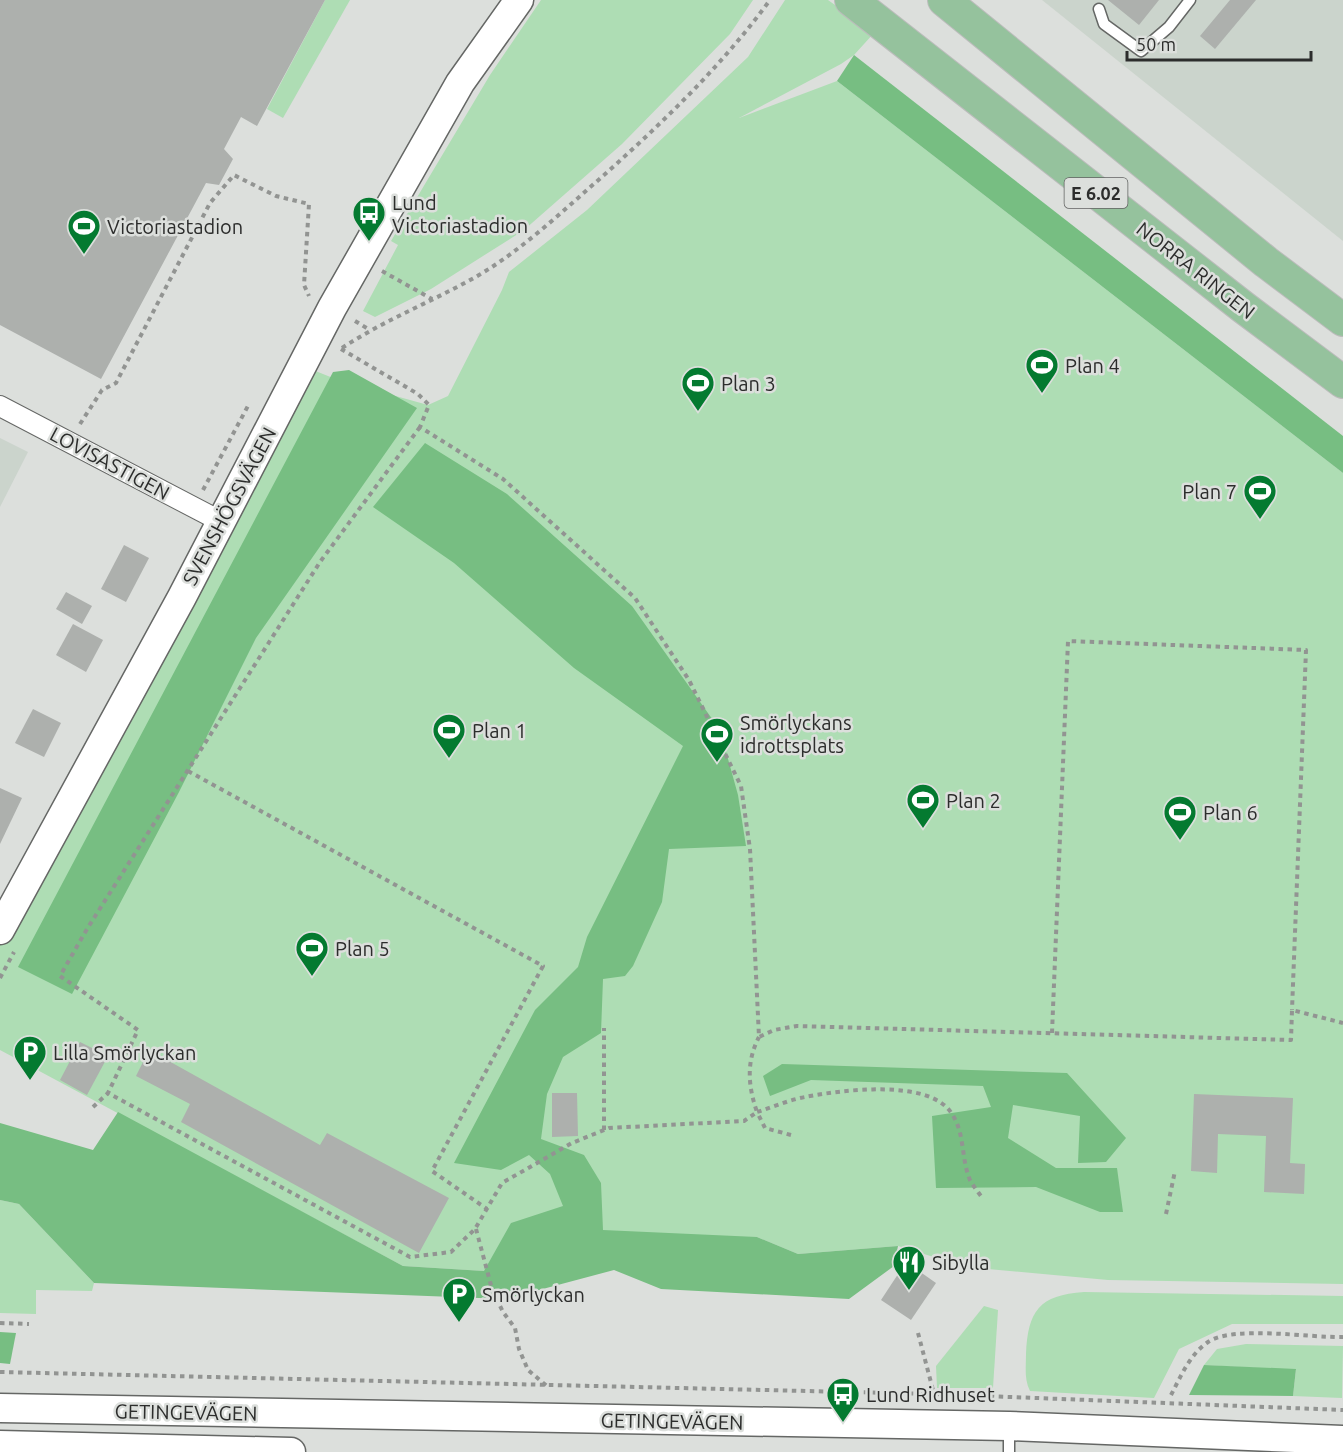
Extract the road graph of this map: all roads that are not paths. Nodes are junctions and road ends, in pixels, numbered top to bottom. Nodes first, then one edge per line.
1 (495, 0) edge
2 (519, 0) edge
3 (851, 0) edge
4 (944, 0) edge
5 (1190, 0) edge
6 (1099, 9) dead end
7 (460, 83) junction
8 (1343, 320) edge
9 (1343, 382) edge
10 (0, 406) edge
11 (220, 521) junction
12 (0, 930) edge
13 (0, 1408) edge
14 (1009, 1439) edge
15 (1343, 1440) edge
16 (0, 1445) edge
17 (219, 1451) edge
18 (291, 1452) edge

1 - 7 main road, SVENSHÖGSVÄGEN
2 - 7 main road, SVENSHÖGSVÄGEN
3 - 9 main road, NORRA RINGEN / E 6.02
4 - 8 main road, E 6.02
5 - 6 lane
7 - 11 main road, SVENSHÖGSVÄGEN
10 - 11 street, LOVISASTIGEN
11 - 12 main road, SVENSHÖGSVÄGEN
13 - 14 main road, GETINGEVÄGEN
14 - 15 main road, GETINGEVÄGEN
16 - 17 main road, GETINGEVÄGEN
17 - 18 main road, GETINGEVÄGEN

